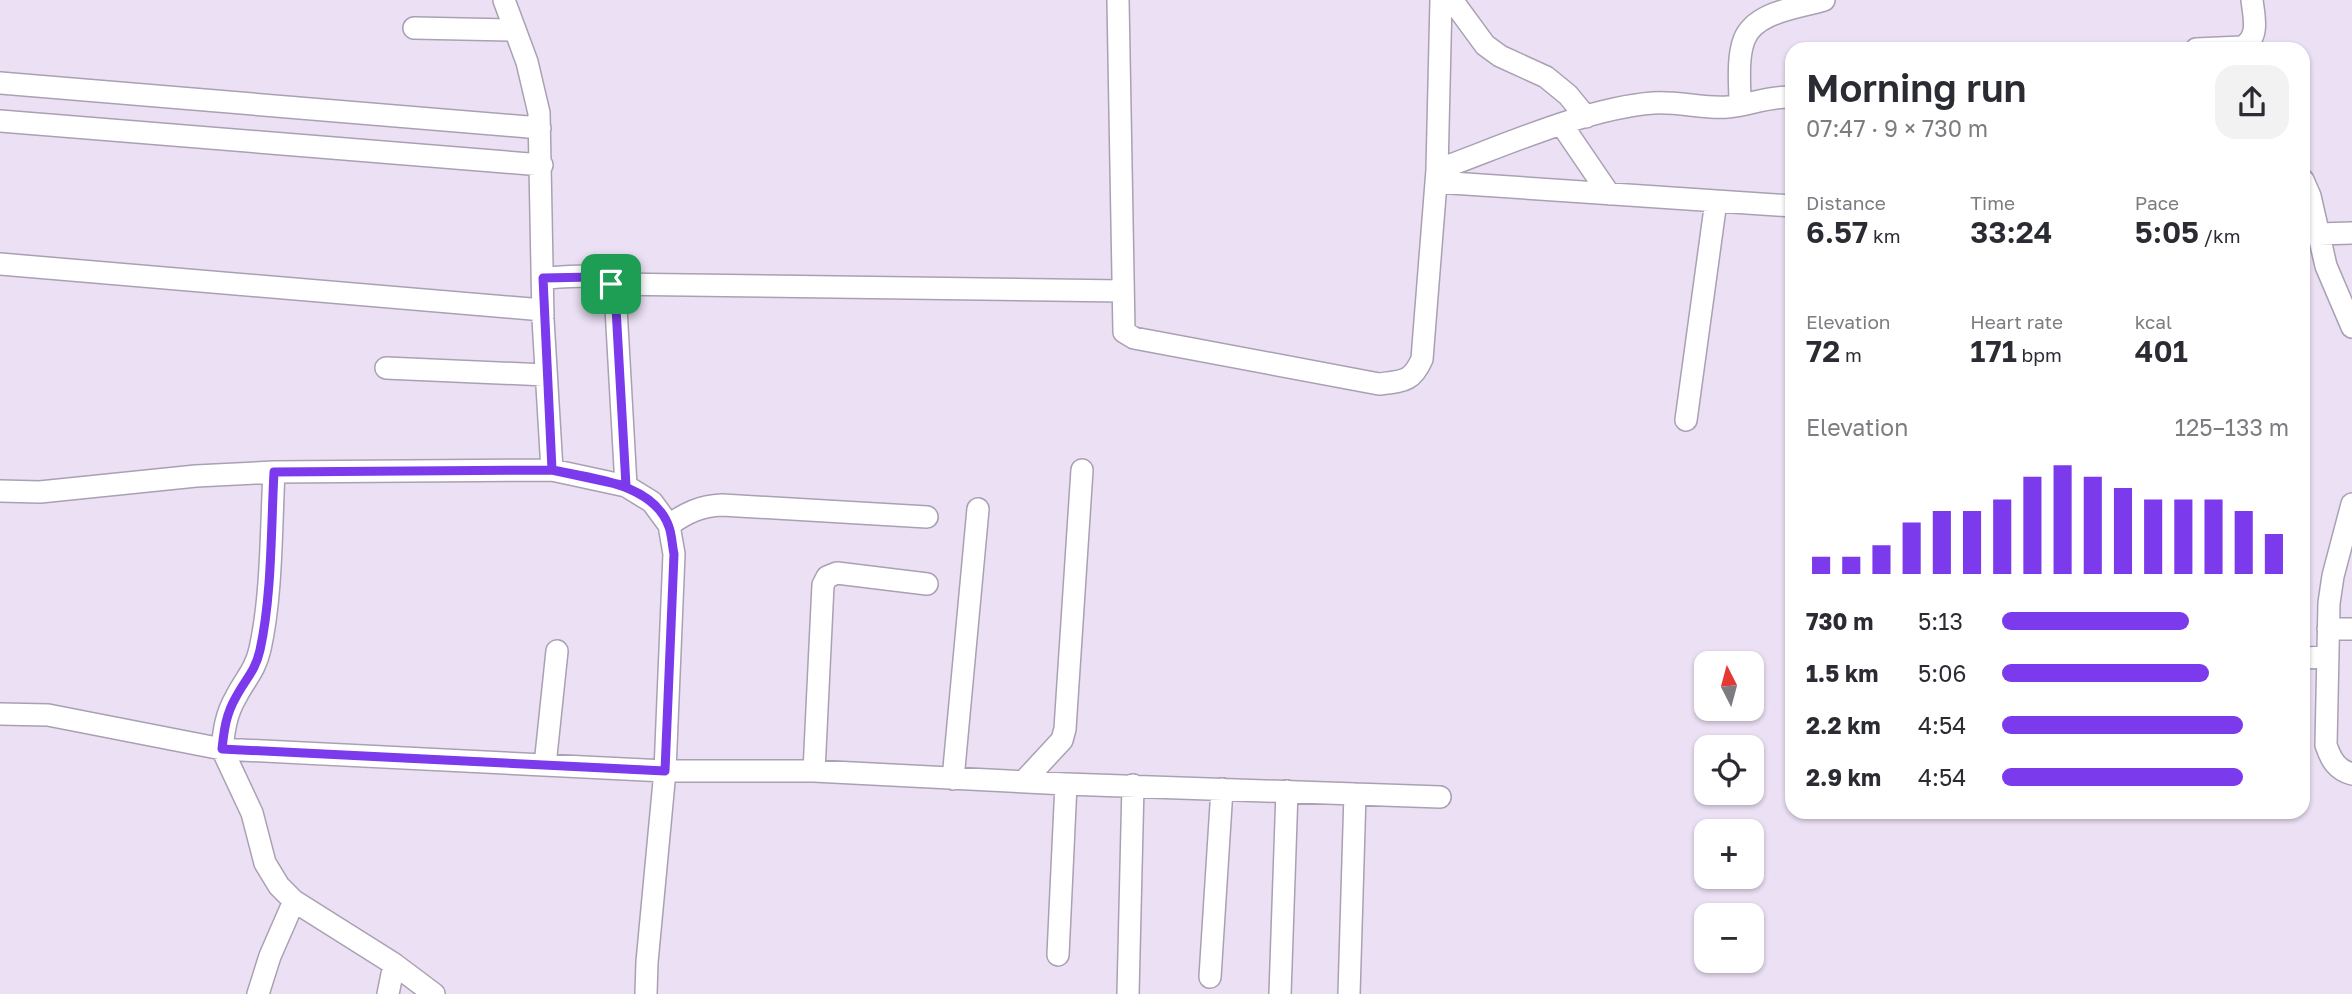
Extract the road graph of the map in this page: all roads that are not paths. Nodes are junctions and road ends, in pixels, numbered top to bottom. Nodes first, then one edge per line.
1 (504, 0) edge
2 (1118, 0) edge
3 (1441, 0) edge
4 (1452, 0) edge
5 (1824, 0) edge
6 (2252, 0) edge
7 (414, 29) dead end
8 (515, 30) junction
9 (2250, 42) edge
10 (0, 83) edge
11 (1785, 98) edge
12 (1740, 105) junction
13 (1586, 117) junction
14 (0, 121) edge
15 (1562, 125) junction
16 (540, 128) junction
17 (542, 164) junction
18 (1436, 176) junction
19 (1609, 194) junction
20 (2310, 196) edge
21 (1716, 201) junction
22 (1785, 206) edge
23 (2352, 233) edge
24 (2318, 234) junction
25 (0, 264) edge
26 (543, 278) junction
27 (611, 284) junction
28 (1122, 291) junction
29 (543, 310) junction
30 (2352, 327) edge
31 (386, 368) dead end
32 (547, 375) junction
33 (1686, 420) dead end
34 (552, 470) junction
35 (1082, 470) dead end
36 (274, 472) junction
37 (626, 486) junction
38 (0, 491) edge
39 (2352, 504) edge
40 (978, 509) dead end
41 (927, 517) dead end
42 (668, 525) junction
43 (928, 584) dead end
44 (2328, 629) junction
45 (2352, 629) edge
46 (557, 651) dead end
47 (2310, 657) edge
48 (2328, 657) junction
49 (0, 714) edge
50 (222, 749) junction
51 (545, 765) junction
52 (665, 771) junction
53 (814, 771) junction
54 (2352, 774) edge
55 (953, 779) junction
56 (1024, 781) junction
57 (1066, 784) junction
58 (1133, 785) junction
59 (1222, 789) junction
60 (1287, 791) junction
61 (1355, 794) junction
62 (1440, 797) dead end
63 (293, 901) junction
64 (1058, 955) dead end
65 (394, 964) junction
66 (1210, 977) dead end
67 (258, 994) edge
68 (388, 994) edge
69 (434, 994) edge
70 (646, 994) edge
71 (1128, 994) edge
72 (1280, 994) edge
73 (1349, 994) edge

1 - 8 street
2 - 28 street
3 - 18 street
4 - 13 street
5 - 12 street
6 - 9 street
7 - 8 street
8 - 16 street
10 - 16 street
11 - 12 street
12 - 13 street
13 - 15 street
14 - 17 street
15 - 18 street
15 - 19 street
16 - 17 street
17 - 26 street
18 - 19 street
18 - 28 street
19 - 21 street
20 - 24 street
21 - 22 street
21 - 33 street
23 - 24 street
24 - 30 street
25 - 29 street
26 - 27 street
26 - 29 street
27 - 28 street
27 - 37 street
29 - 32 street
31 - 32 street
32 - 34 street
34 - 36 street
34 - 37 street
35 - 56 street
36 - 38 street
36 - 50 street
37 - 42 street
39 - 44 street
40 - 55 street
41 - 42 street
42 - 52 street
43 - 53 street
44 - 45 street
44 - 48 street
46 - 51 street
47 - 48 street
48 - 54 street
49 - 50 street
50 - 51 street
50 - 63 street
51 - 52 street
52 - 53 street
52 - 70 street
53 - 55 street
55 - 56 street
56 - 57 street
57 - 58 street
57 - 64 street
58 - 59 street
58 - 71 street
59 - 60 street
59 - 66 street
60 - 61 street
60 - 72 street
61 - 62 street
61 - 73 street
63 - 65 street
63 - 67 street
65 - 68 street
65 - 69 street

